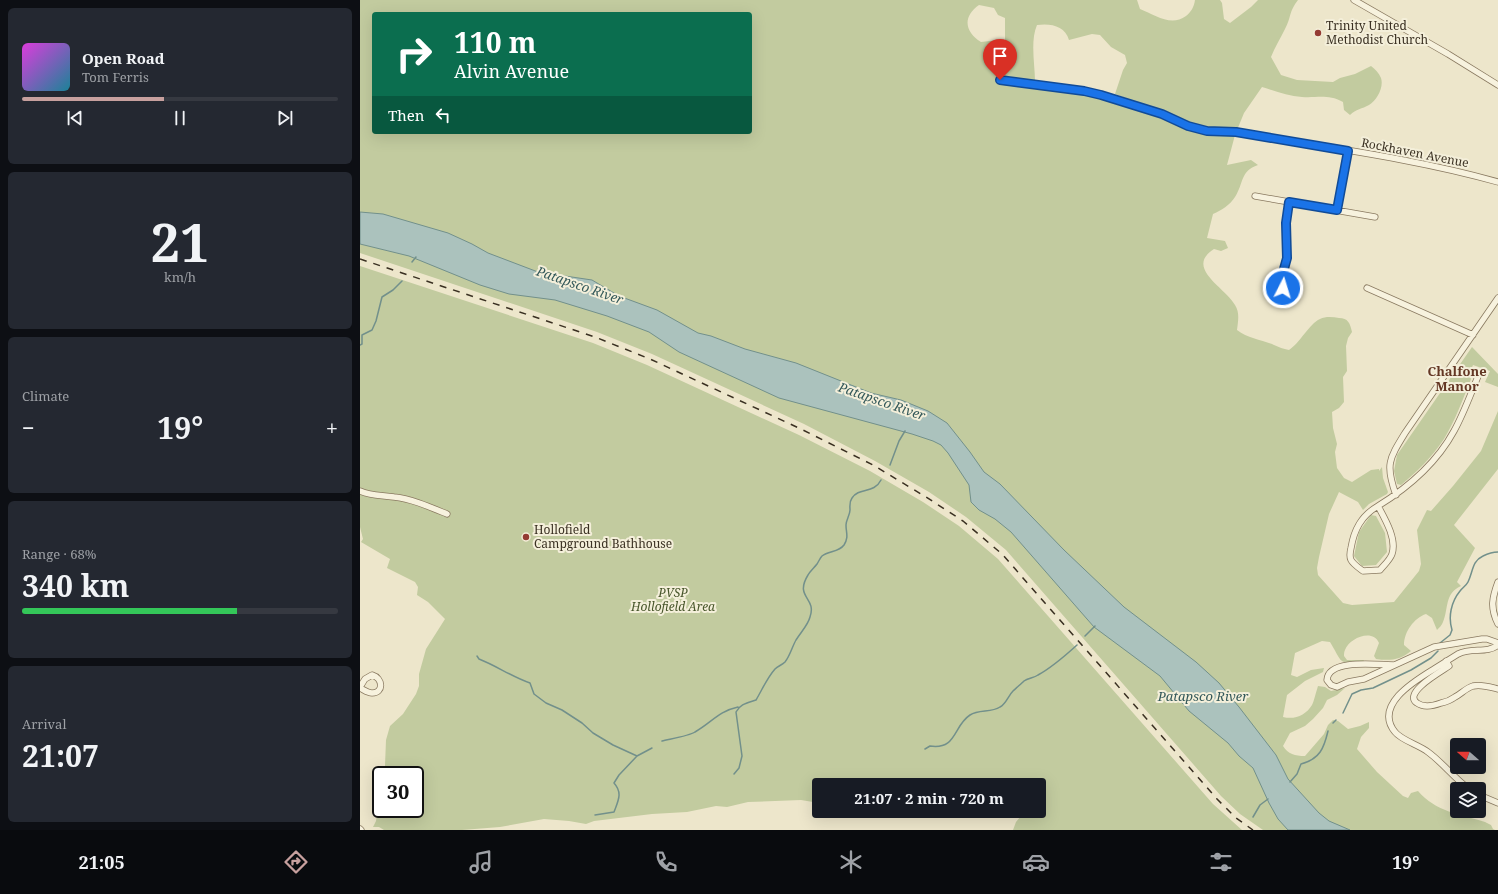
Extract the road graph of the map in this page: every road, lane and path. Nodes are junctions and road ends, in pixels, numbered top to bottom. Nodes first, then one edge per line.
1 (1354, 0) edge
2 (1000, 80) dead end
3 (1498, 85) edge
4 (1348, 151) junction
5 (1498, 182) edge
6 (1255, 196) dead end
7 (1289, 202) junction
8 (1337, 210) junction
9 (1375, 217) dead end
10 (1283, 288) dead end
11 (1367, 288) dead end
12 (1498, 298) edge
13 (1473, 335) junction
14 (1479, 374) dead end
15 (360, 491) edge
16 (1396, 495) junction
17 (1378, 506) junction
18 (447, 514) dead end
19 (1498, 582) edge
20 (1498, 624) edge
21 (1498, 644) edge
22 (1446, 661) junction
23 (1394, 665) junction
24 (360, 687) edge
25 (1498, 689) edge
26 (1462, 782) edge
27 (1486, 798) edge
28 (1498, 803) edge

1 - 3 street
2 - 4 street, Rockhaven Avenue
4 - 5 street, Rockhaven Avenue
4 - 8 street
6 - 7 street
7 - 8 street
7 - 10 street
8 - 9 street
11 - 13 street
12 - 13 street
13 - 16 street
14 - 16 street
15 - 18 street
16 - 17 street
17 - 17 street
19 - 20 street
21 - 22 street
21 - 23 street
22 - 25 street
22 - 26 street
23 - 23 street
24 - 24 street
27 - 28 street

